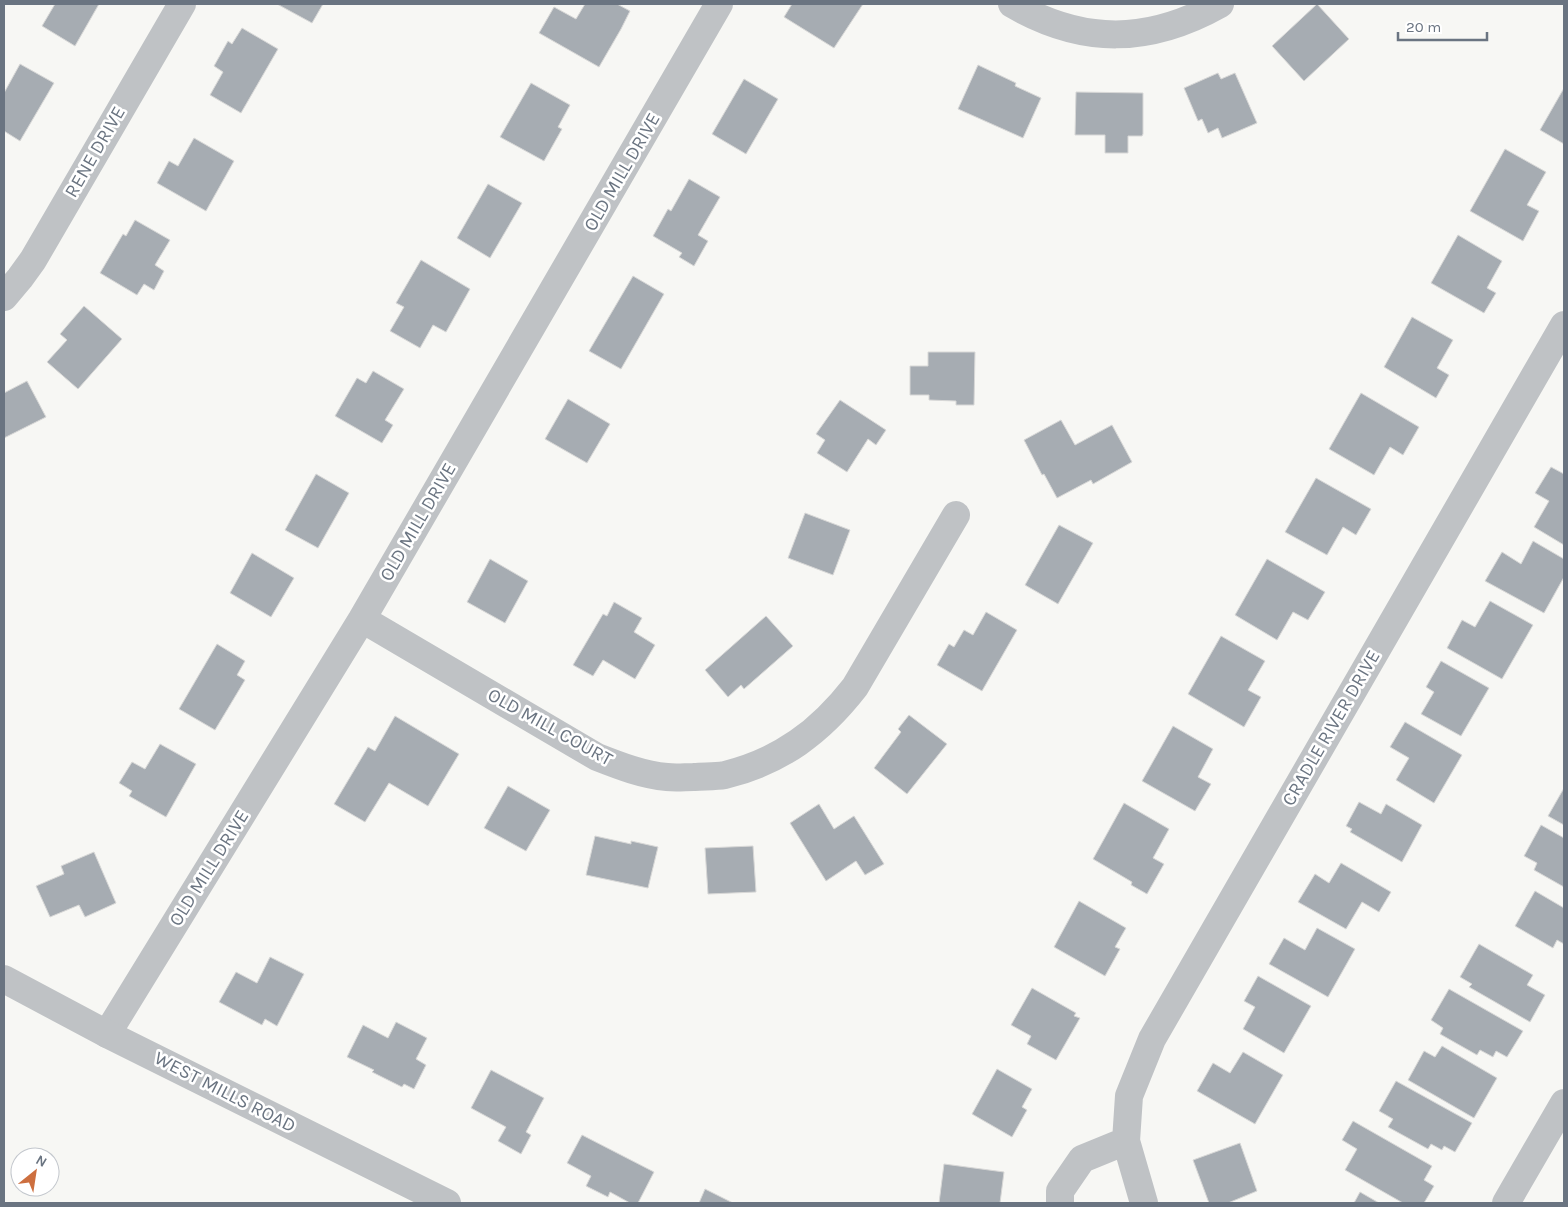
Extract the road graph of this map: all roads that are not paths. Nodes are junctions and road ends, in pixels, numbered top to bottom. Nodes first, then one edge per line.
1 (182, 4) edge
2 (719, 4) edge
3 (1012, 4) edge
4 (1220, 4) edge
5 (4, 297) edge
6 (1564, 325) edge
7 (956, 515) dead end
8 (362, 619) junction
9 (4, 979) edge
10 (107, 1034) junction
11 (1564, 1103) edge
12 (1126, 1141) junction
13 (448, 1203) edge
14 (1060, 1203) edge
15 (1144, 1203) edge
16 (1506, 1203) edge

1 - 5 street, RENE DRIVE
2 - 8 street, OLD MILL DRIVE
3 - 4 street
6 - 12 street, CRADLE RIVER DRIVE
7 - 8 street, OLD MILL COURT
8 - 10 street, OLD MILL DRIVE
9 - 10 street, WEST MILLS ROAD
10 - 13 street, WEST MILLS ROAD
11 - 16 street
12 - 14 street
12 - 15 street, CRADLE RIVER DRIVE

